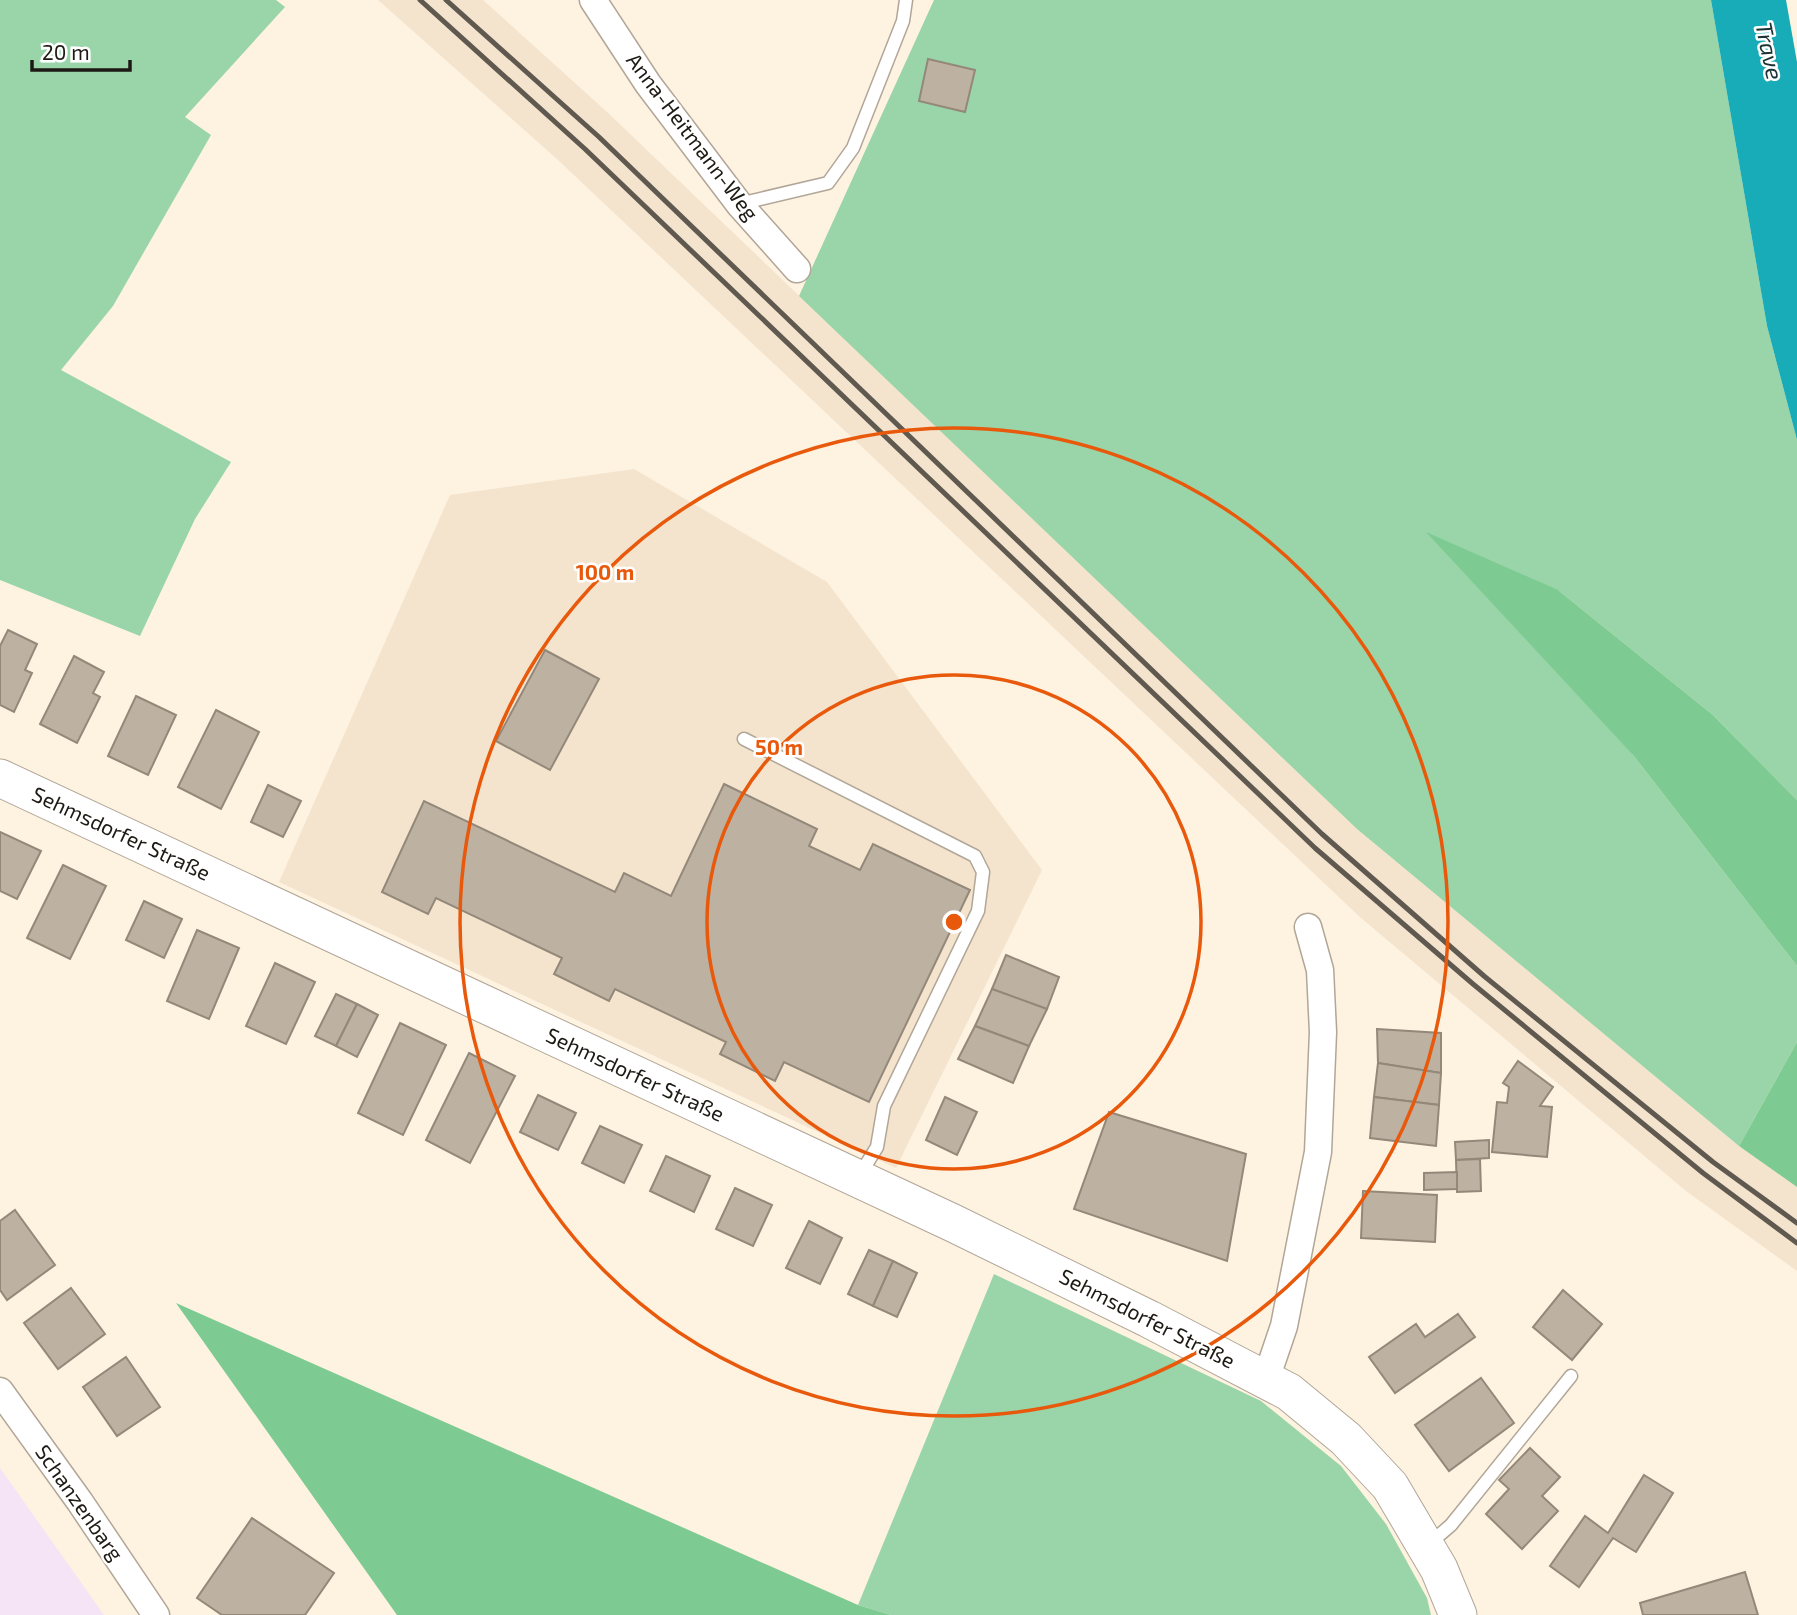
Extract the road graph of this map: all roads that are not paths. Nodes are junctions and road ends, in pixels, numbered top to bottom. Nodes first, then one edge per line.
1 (593, 0) edge
2 (906, 0) edge
3 (738, 204) junction
4 (797, 269) dead end
5 (744, 739) dead end
6 (0, 778) edge
7 (1308, 927) dead end
8 (857, 1180) junction
9 (1571, 1376) dead end
10 (1266, 1379) junction
11 (0, 1391) edge
12 (1426, 1546) junction
13 (156, 1615) edge
14 (1458, 1615) edge

1 - 3 street, Anna-Heitmann-Weg
2 - 3 lane
3 - 4 street, Anna-Heitmann-Weg
5 - 8 lane
6 - 8 main road, Sehmsdorfer Straße
7 - 10 street
8 - 10 main road, Sehmsdorfer Straße
9 - 12 lane
10 - 12 main road, Sehmsdorfer Straße
11 - 13 street, Schanzenbarg
12 - 14 main road, Sehmsdorfer Straße

